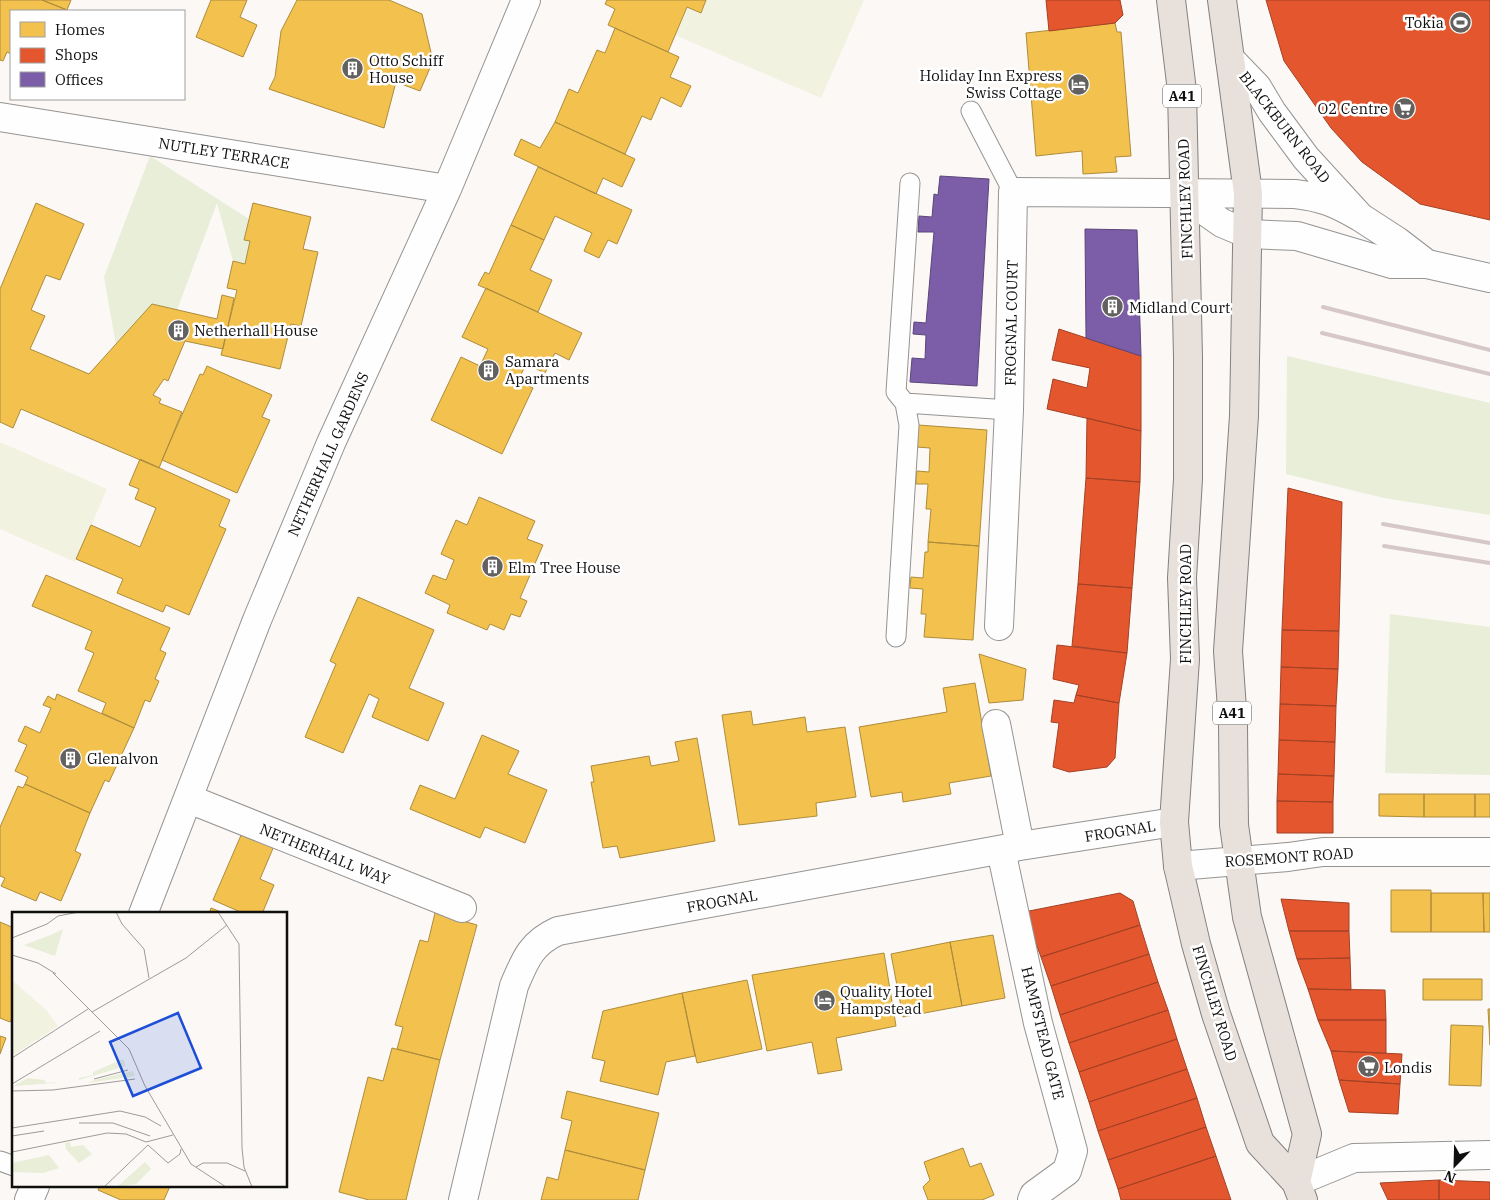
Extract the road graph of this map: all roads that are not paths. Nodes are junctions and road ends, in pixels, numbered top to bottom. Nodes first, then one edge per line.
1 (526, 0) edge
2 (1171, 0) edge
3 (1222, 0) edge
4 (1230, 59) junction
5 (971, 111) dead end
6 (0, 117) edge
7 (910, 183) dead end
8 (447, 188) junction
9 (1013, 192) junction
10 (1186, 193) junction
11 (1248, 193) junction
12 (1360, 217) junction
13 (1248, 234) junction
14 (1427, 264) junction
15 (1490, 278) edge
16 (905, 404) junction
17 (1009, 410) junction
18 (998, 626) dead end
19 (896, 637) dead end
20 (996, 724) dead end
21 (189, 799) junction
22 (1174, 822) junction
23 (1010, 848) junction
24 (1490, 852) edge
25 (1238, 860) junction
26 (1178, 866) junction
27 (462, 908) dead end
28 (145, 912) edge
29 (1490, 1155) edge
30 (0, 1161) edge
31 (12, 1165) edge
32 (34, 1188) edge
33 (1299, 1191) edge
34 (29, 1200) edge
35 (464, 1200) edge
36 (1032, 1200) edge

1 - 8 street, NETHERHALL GARDENS
2 - 10 highway, FINCHLEY ROAD / A41
3 - 4 highway, A41
4 - 11 highway, A41
4 - 12 street, BLACKBURN ROAD
5 - 9 lane
6 - 8 street, NUTLEY TERRACE
7 - 16 lane
8 - 21 street, NETHERHALL GARDENS
9 - 10 street
9 - 17 street, FROGNAL COURT
10 - 11 street, BLACKBURN ROAD
10 - 13 street, BLACKBURN ROAD
10 - 22 highway, FINCHLEY ROAD / A41
11 - 12 street, BLACKBURN ROAD
11 - 13 highway, A41
12 - 14 street, BLACKBURN ROAD
13 - 14 street, BLACKBURN ROAD
13 - 25 highway, A41
14 - 15 street, BLACKBURN ROAD
16 - 17 lane
16 - 19 lane
17 - 18 street, FROGNAL COURT
20 - 23 street, HAMPSTEAD GATE
21 - 27 street, NETHERHALL WAY
21 - 28 street, NETHERHALL GARDENS
22 - 23 street, FROGNAL
22 - 26 highway, FINCHLEY ROAD / A41
23 - 35 street, FROGNAL
23 - 36 street, HAMPSTEAD GATE
24 - 25 street, ROSEMONT ROAD
25 - 26 street, ROSEMONT ROAD
25 - 33 highway, A41
26 - 33 highway, FINCHLEY ROAD / A41
29 - 33 street
30 - 31 lane
32 - 34 street

